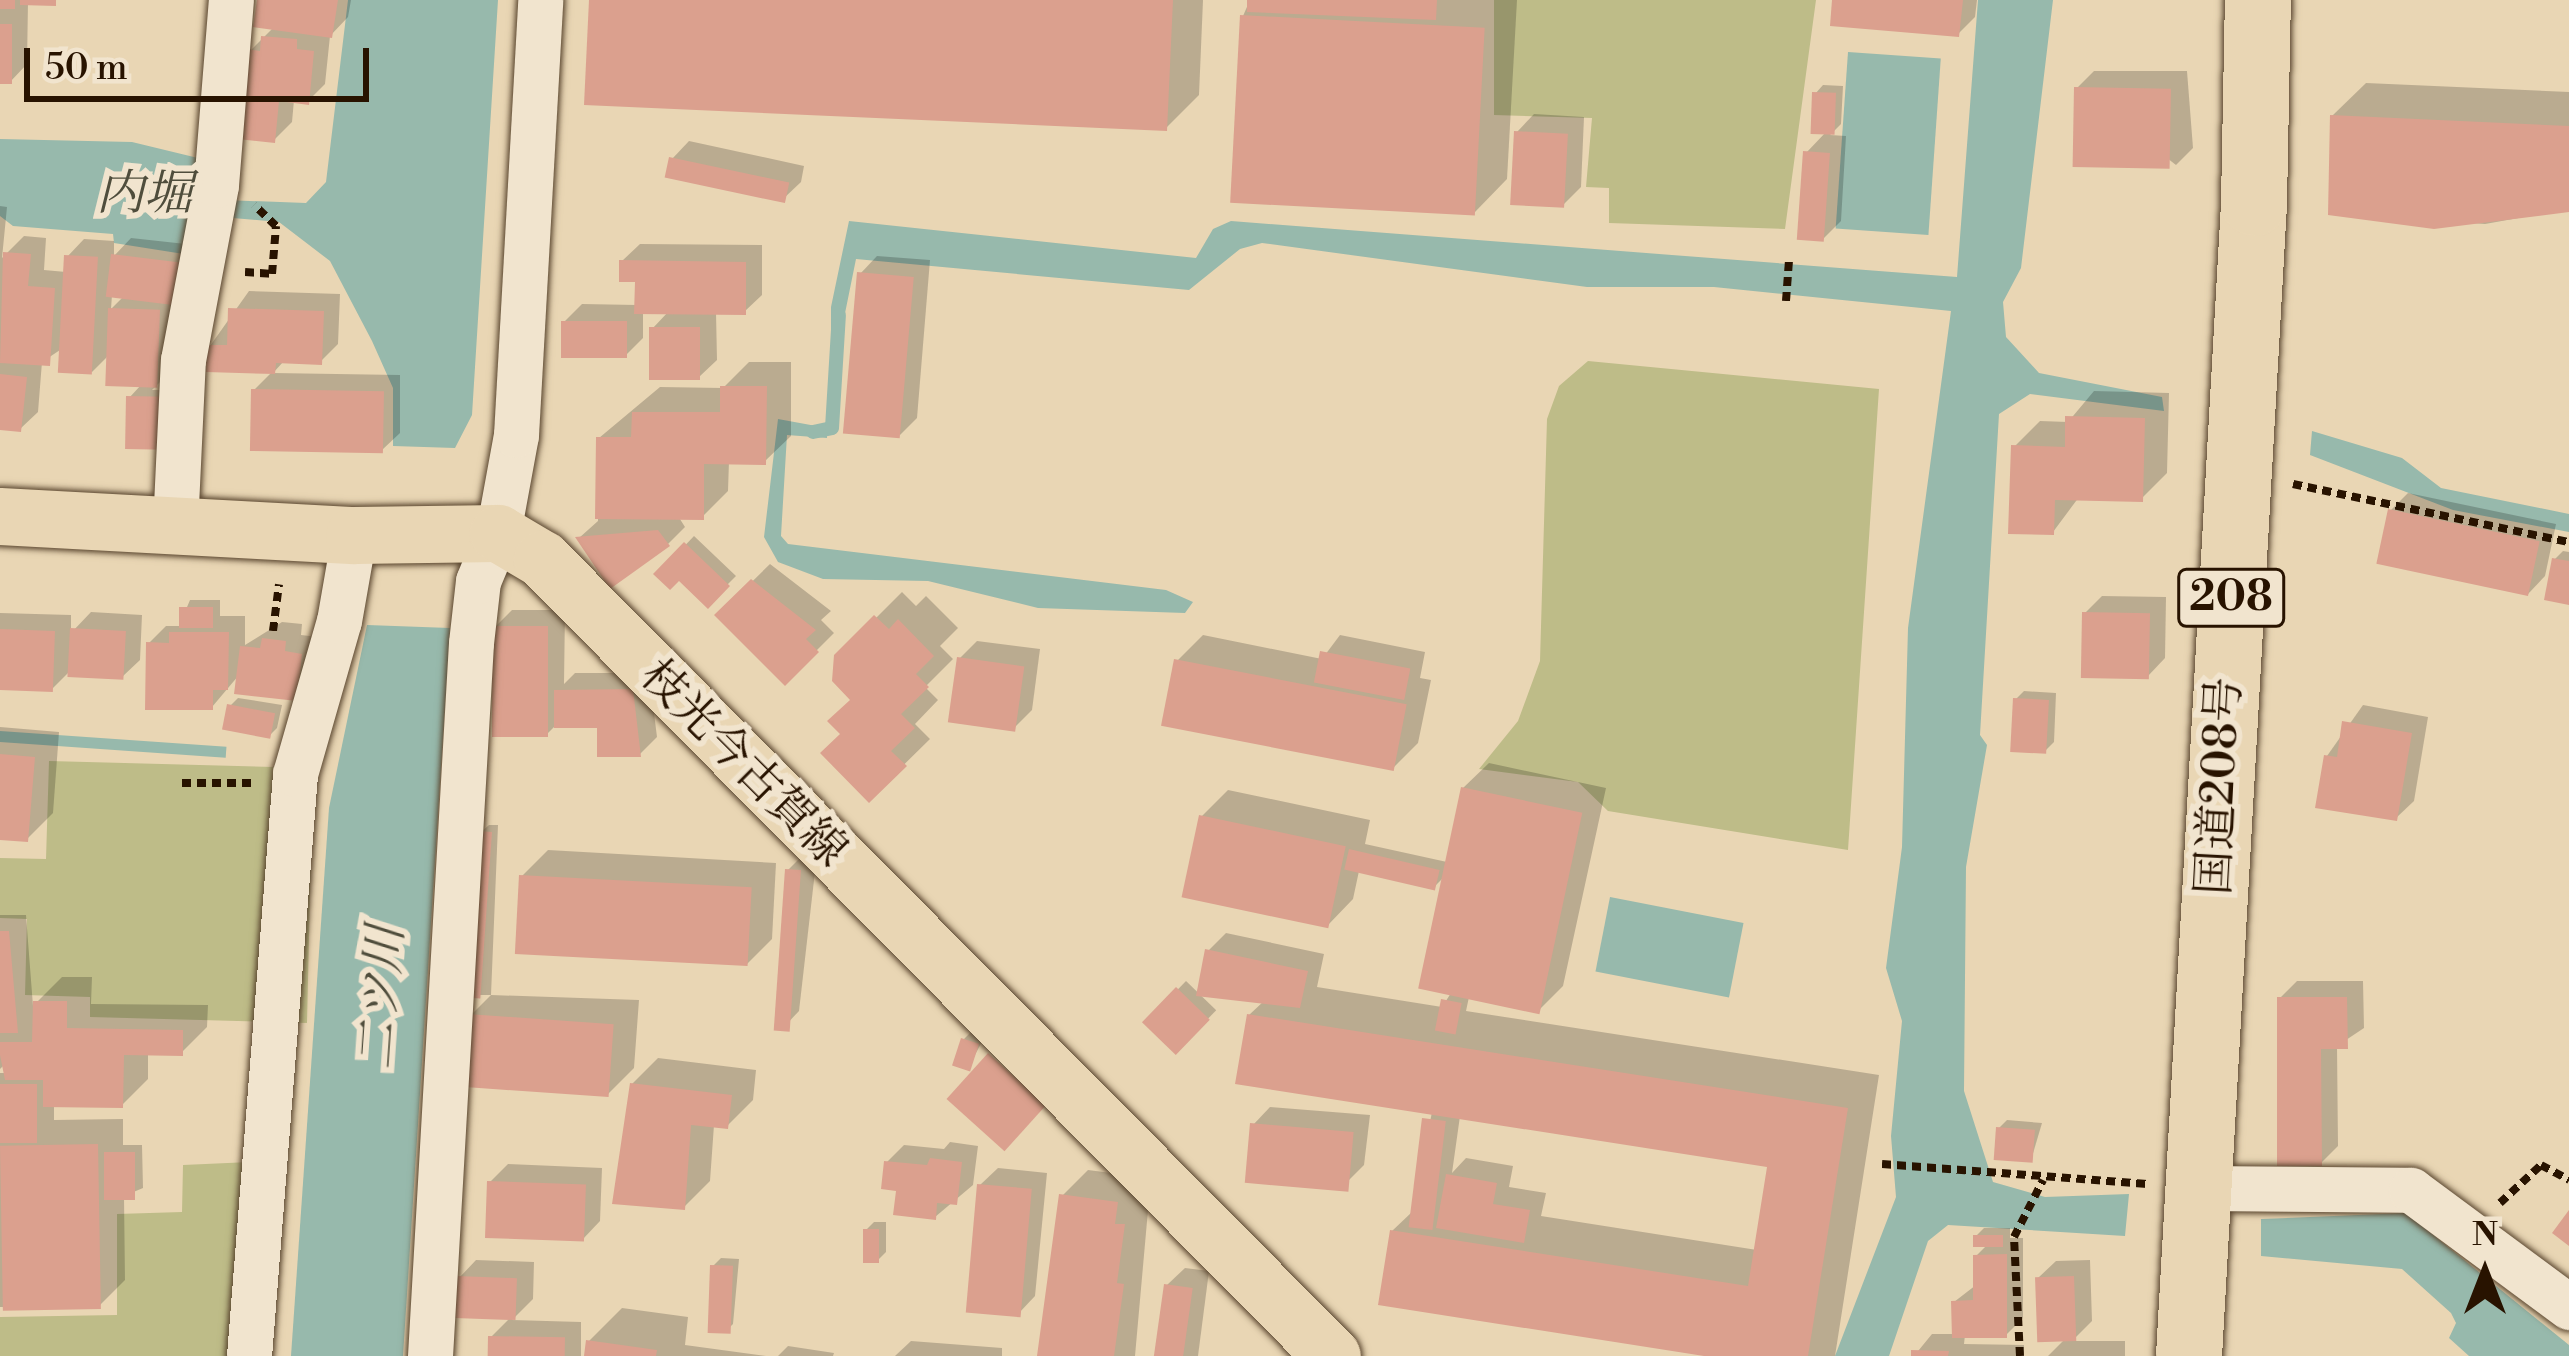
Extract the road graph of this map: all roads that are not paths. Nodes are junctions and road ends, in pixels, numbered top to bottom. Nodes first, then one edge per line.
1 (231, 0) edge
2 (540, 0) edge
3 (2258, 0) edge
4 (0, 515) edge
5 (175, 526) junction
6 (498, 533) junction
7 (354, 535) junction
8 (2184, 1205) junction
9 (2569, 1307) edge
10 (249, 1356) edge
11 (430, 1356) edge
12 (1332, 1356) edge
13 (2188, 1356) edge

1 - 5 street
2 - 6 street
3 - 8 highway, 国道208号 / 208
4 - 5 main road
5 - 7 main road
6 - 7 main road
6 - 11 street
6 - 12 main road, 枝光今古賀線
7 - 10 street
8 - 9 street
8 - 13 highway, 国道208号 / 208

